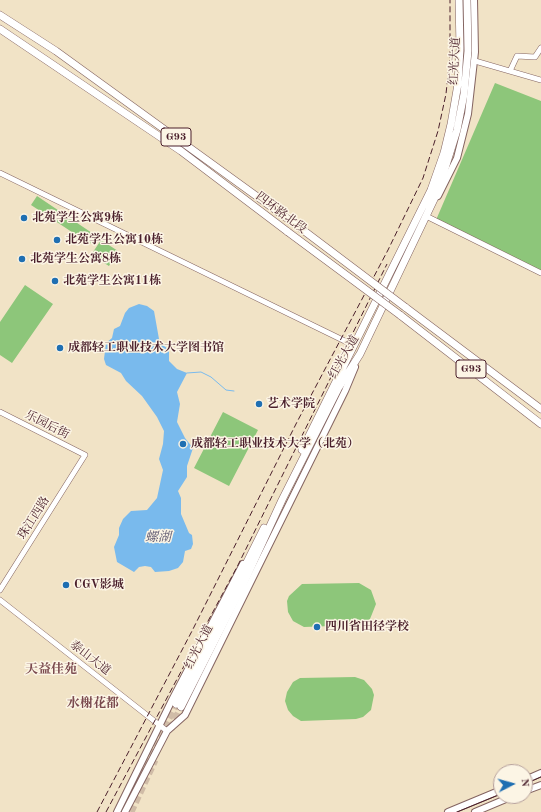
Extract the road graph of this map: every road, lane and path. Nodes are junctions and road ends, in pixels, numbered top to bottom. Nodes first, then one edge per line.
1 (459, 0) edge
2 (467, 0) edge
3 (474, 0) edge
4 (0, 15) edge
5 (0, 29) edge
6 (541, 48) edge
7 (475, 60) junction
8 (510, 71) junction
9 (541, 80) edge
10 (0, 172) edge
11 (427, 214) junction
12 (541, 274) edge
13 (353, 345) junction
14 (360, 354) junction
15 (541, 409) edge
16 (0, 412) edge
17 (541, 424) edge
18 (85, 455) joint
19 (267, 533) junction
20 (259, 539) junction
21 (252, 578) junction
22 (0, 590) edge
23 (0, 600) edge
24 (160, 726) junction
25 (167, 731) junction
26 (493, 793) edge
27 (494, 804) edge
28 (116, 812) edge
29 (125, 812) edge
30 (448, 812) edge
31 (475, 812) edge

1 - 13 highway, 红光大道
2 - 11 highway, 红光大道
3 - 7 main road
4 - 15 highway, 四环路北段 / G93, bridge
5 - 17 highway, 四环路北段 / G93, bridge
6 - 8 street
7 - 8 street
7 - 11 main road
8 - 9 street
10 - 13 street
11 - 12 street
11 - 14 highway, 红光大道
13 - 20 highway, 红光大道
14 - 19 highway, 红光大道
14 - 21 main road
16 - 18 street, 乐园后街
18 - 22 street, 珠江西路
19 - 20 highway, 红光大道
19 - 21 highway
20 - 24 main road
21 - 25 main road
23 - 24 street, 泰山大道
24 - 25 street, 泰山大道
24 - 28 main road
25 - 29 main road
26 - 30 main road
27 - 31 main road

